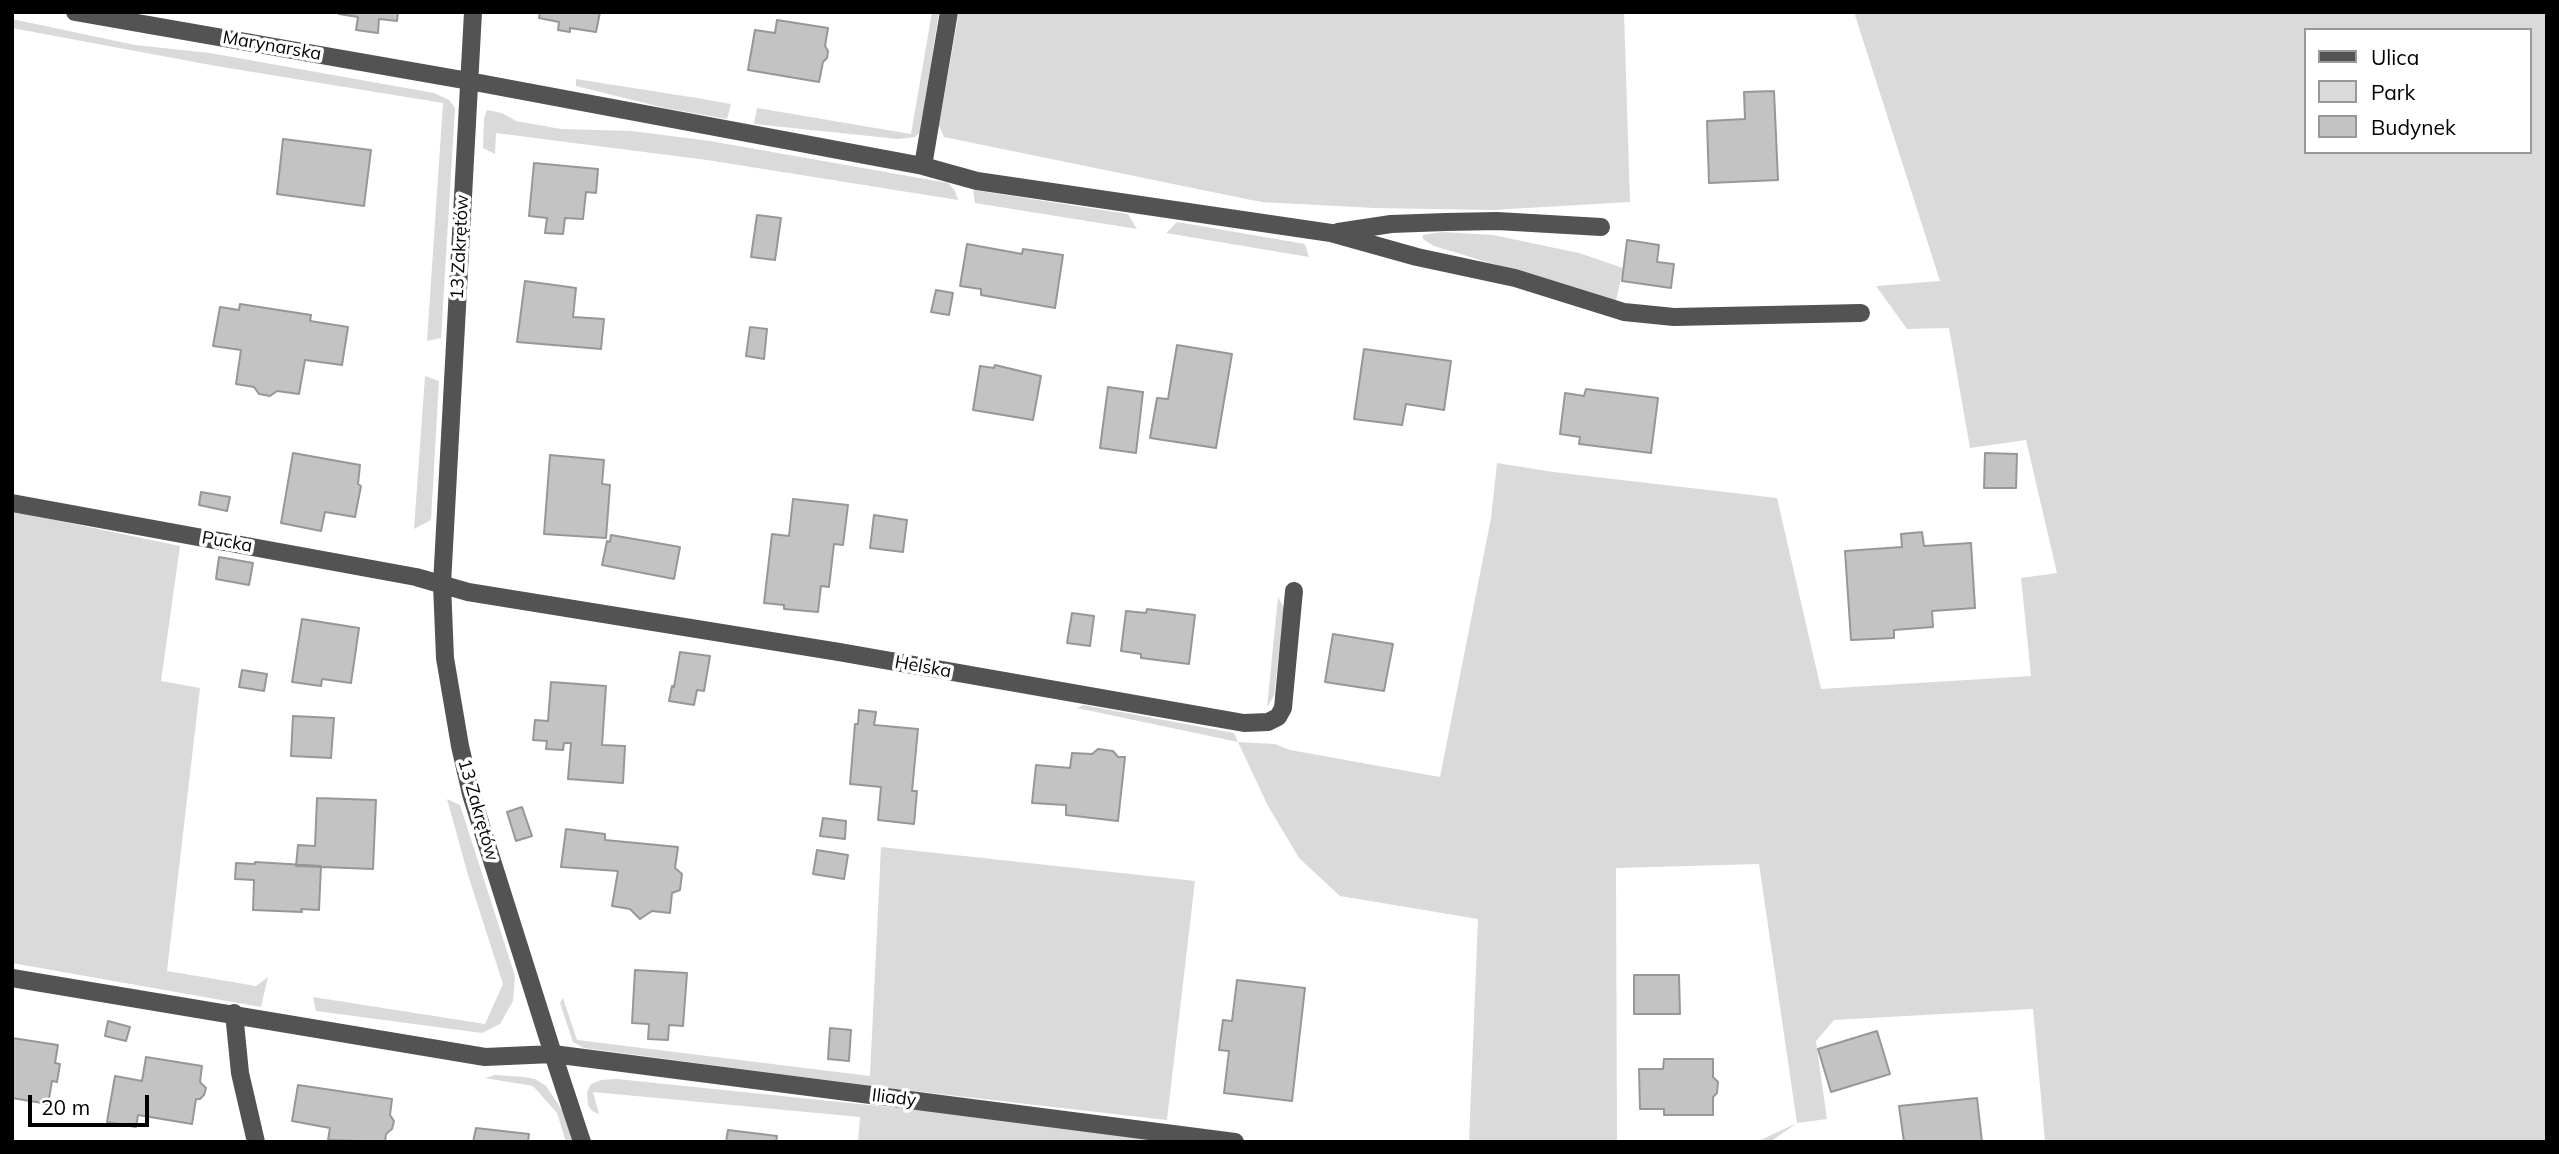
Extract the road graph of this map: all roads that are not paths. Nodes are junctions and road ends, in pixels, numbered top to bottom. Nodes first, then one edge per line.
1 (75, 12) edge
2 (473, 12) edge
3 (948, 12) edge
4 (470, 81) junction
5 (923, 166) junction
6 (1601, 227) dead end
7 (1331, 233) junction
8 (1861, 313) dead end
9 (12, 503) edge
10 (442, 584) junction
11 (1294, 592) dead end
12 (12, 978) edge
13 (234, 1013) junction
14 (553, 1054) junction
15 (256, 1142) edge
16 (582, 1142) edge
17 (1235, 1142) edge

1 - 4 street, Marynarska
2 - 4 street, 13 Zakrętów
3 - 5 street
4 - 5 street, Marynarska
4 - 10 street, 13 Zakrętów
5 - 7 street, Marynarska
6 - 7 street
7 - 8 street
9 - 10 street, Pucka
10 - 11 street, Helska
10 - 14 street, 13 Zakrętów
12 - 13 street
13 - 14 street
13 - 15 street
14 - 16 street, 13 Zakrętów
14 - 17 street, Iliady

